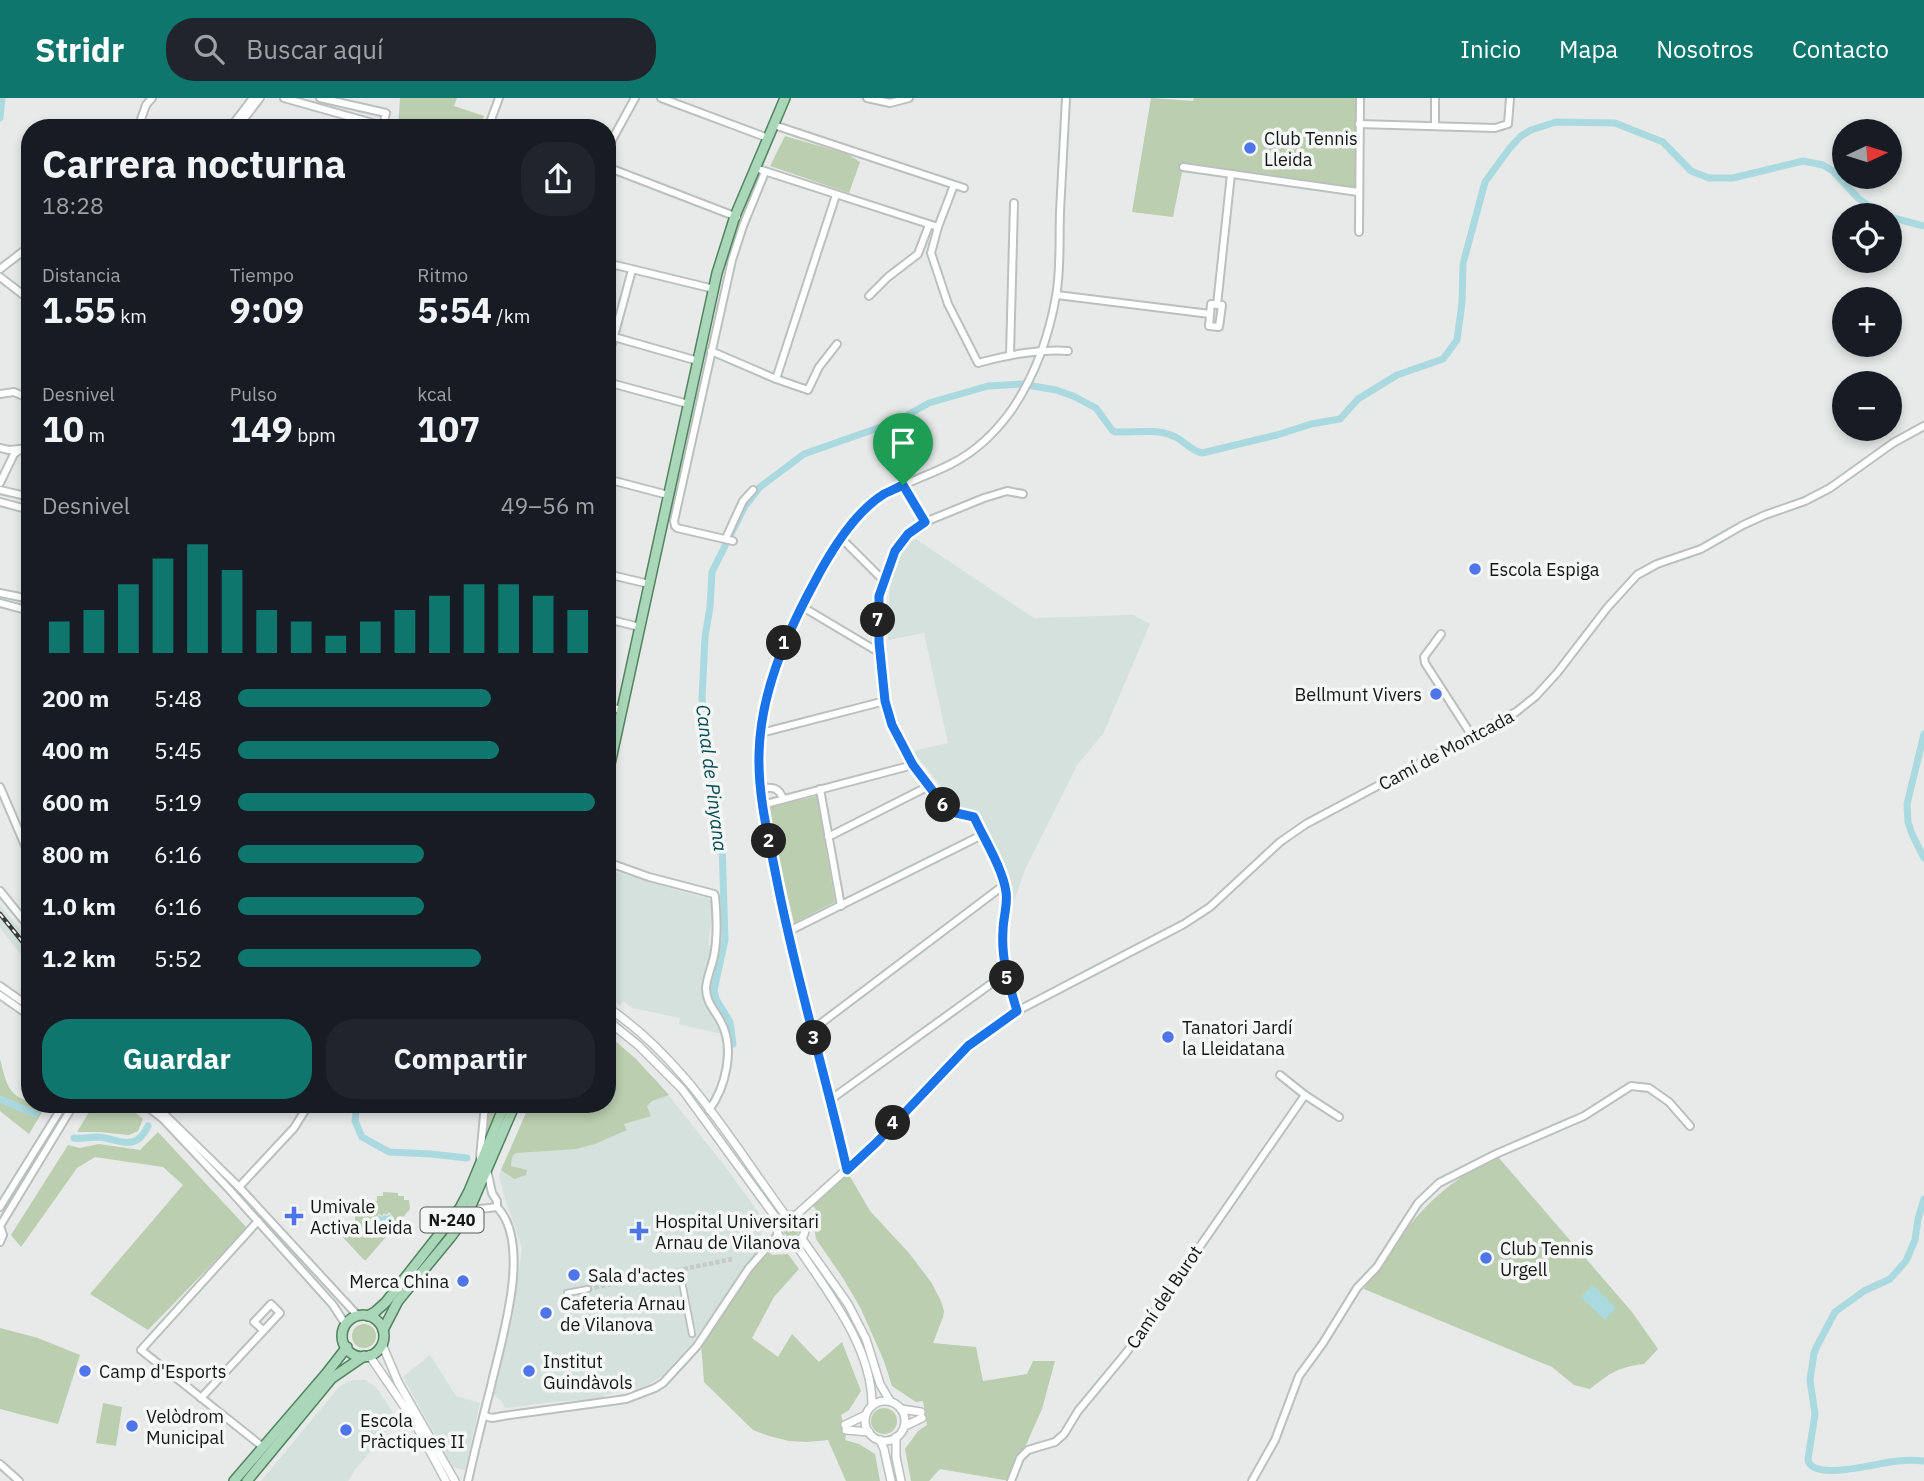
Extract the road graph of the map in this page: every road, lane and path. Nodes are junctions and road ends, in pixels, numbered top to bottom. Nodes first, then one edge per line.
1 (152, 98) edge
2 (253, 98) edge
3 (260, 98) edge
4 (284, 98) edge
5 (320, 98) edge
6 (499, 98) edge
7 (635, 98) edge
8 (661, 98) edge
9 (785, 98) edge
10 (867, 98) edge
11 (909, 98) edge
12 (1066, 98) edge
13 (1360, 98) edge
14 (1435, 98) edge
15 (1510, 98) edge
16 (141, 119) edge
17 (237, 119) edge
18 (244, 119) edge
19 (358, 119) edge
20 (385, 119) edge
21 (494, 119) edge
22 (1359, 124) junction
23 (774, 125) junction
24 (1435, 126) junction
25 (616, 133) edge
26 (768, 138) junction
27 (1183, 167) dead end
28 (755, 168) junction
29 (616, 170) edge
30 (765, 172) junction
31 (1231, 174) junction
32 (954, 185) junction
33 (964, 188) dead end
34 (1358, 192) junction
35 (836, 195) junction
36 (1014, 204) dead end
37 (735, 216) junction
38 (745, 220) junction
39 (929, 225) junction
40 (937, 227) junction
41 (1359, 232) dead end
42 (21, 253) edge
43 (616, 266) edge
44 (0, 269) edge
45 (632, 270) junction
46 (0, 276) edge
47 (713, 289) junction
48 (21, 293) edge
49 (1056, 295) junction
50 (869, 296) dead end
51 (1217, 305) junction
52 (1210, 314) junction
53 (616, 320) edge
54 (717, 322) junction
55 (616, 337) edge
56 (702, 341) junction
57 (837, 344) dead end
58 (1042, 350) junction
59 (711, 351) junction
60 (1069, 351) dead end
61 (1010, 355) junction
62 (698, 361) junction
63 (776, 379) junction
64 (616, 384) edge
65 (0, 394) edge
66 (21, 394) edge
67 (688, 404) junction
68 (1924, 426) edge
69 (21, 447) edge
70 (1, 448) edge
71 (21, 449) edge
72 (7, 466) junction
73 (616, 481) edge
74 (0, 483) edge
75 (903, 485) junction
76 (0, 490) edge
77 (752, 490) dead end
78 (1023, 494) dead end
79 (21, 495) edge
80 (668, 495) junction
81 (679, 499) junction
82 (0, 502) edge
83 (21, 508) edge
84 (664, 513) junction
85 (925, 522) junction
86 (841, 537) junction
87 (616, 576) edge
88 (883, 580) junction
89 (649, 584) junction
90 (0, 593) edge
91 (21, 597) edge
92 (0, 603) edge
93 (801, 606) junction
94 (21, 609) edge
95 (616, 621) edge
96 (640, 626) junction
97 (1441, 635) dead end
98 (880, 653) junction
99 (885, 701) junction
100 (616, 709) edge
101 (621, 710) junction
102 (616, 728) edge
103 (761, 733) junction
104 (1472, 736) junction
105 (913, 765) junction
106 (929, 786) junction
107 (0, 787) edge
108 (761, 788) junction
109 (820, 789) junction
110 (783, 799) junction
111 (762, 804) junction
112 (982, 835) junction
113 (21, 836) edge
114 (828, 837) junction
115 (616, 865) edge
116 (1004, 885) junction
117 (0, 891) edge
118 (841, 906) junction
119 (21, 917) edge
120 (787, 932) junction
121 (1006, 974) junction
122 (0, 986) edge
123 (0, 995) edge
124 (21, 1001) edge
125 (21, 1010) edge
126 (1017, 1011) junction
127 (616, 1014) edge
128 (616, 1027) edge
129 (812, 1030) junction
130 (1280, 1075) dead end
131 (1305, 1096) junction
132 (830, 1100) junction
133 (709, 1110) junction
134 (58, 1113) edge
135 (69, 1113) edge
136 (155, 1113) edge
137 (163, 1113) edge
138 (303, 1113) edge
139 (485, 1113) edge
140 (502, 1113) edge
141 (510, 1113) edge
142 (1339, 1117) dead end
143 (1690, 1126) dead end
144 (484, 1166) junction
145 (847, 1170) junction
146 (239, 1187) junction
147 (0, 1207) edge
148 (497, 1207) junction
149 (467, 1215) junction
150 (786, 1216) junction
151 (796, 1216) junction
152 (258, 1221) junction
153 (779, 1222) junction
154 (0, 1226) edge
155 (778, 1235) junction
156 (798, 1241) junction
157 (0, 1242) edge
158 (681, 1277) dead end
159 (587, 1289) tunnel mouth
160 (567, 1293) dead end
161 (358, 1316) junction
162 (368, 1316) junction
163 (345, 1328) junction
164 (263, 1330) dead end
165 (383, 1331) junction
166 (692, 1334) dead end
167 (382, 1344) junction
168 (346, 1347) junction
169 (366, 1356) junction
170 (201, 1398) junction
171 (891, 1401) junction
172 (872, 1406) junction
173 (901, 1409) junction
174 (866, 1415) junction
175 (483, 1418) junction
176 (905, 1426) junction
177 (869, 1432) junction
178 (896, 1437) junction
179 (880, 1440) junction
180 (263, 1447) junction
181 (0, 1464) edge
182 (11, 1474) junction
183 (5, 1481) edge
184 (19, 1481) edge
185 (234, 1481) edge
186 (247, 1481) edge
187 (446, 1481) edge
188 (455, 1481) edge
189 (468, 1481) edge
190 (891, 1481) edge
191 (901, 1481) edge
192 (1011, 1481) edge
193 (1252, 1481) edge

1 - 16 street
2 - 17 street
3 - 18 street
4 - 19 street
5 - 20 street
6 - 21 street
7 - 25 street
8 - 26 street
9 - 23 main road
10 - 11 street
12 - 49 street
13 - 22 street
14 - 24 street
15 - 24 street
22 - 24 street
22 - 34 street
23 - 26 main road
23 - 32 street
26 - 28 main road
27 - 31 street
28 - 30 street
28 - 37 main road
29 - 37 street
30 - 35 street
30 - 38 street
31 - 34 street
31 - 51 street
32 - 33 street
32 - 40 street
34 - 41 street
35 - 39 street
35 - 63 street
36 - 61 street
37 - 38 street
37 - 47 main road
38 - 54 street
39 - 40 street
39 - 50 street
40 - 61 street
42 - 44 street
43 - 45 street
45 - 47 street
45 - 53 street
46 - 48 street
47 - 56 main road
49 - 52 street
49 - 58 street
51 - 52 street
51 - 52 street
54 - 56 street
54 - 59 street
55 - 62 street
56 - 62 main road
57 - 63 street
58 - 60 street
58 - 61 street
58 - 75 street
59 - 63 street
59 - 81 street
62 - 67 main road
64 - 67 street
65 - 66 street
67 - 80 main road
68 - 104 street, Camí de Montcada
69 - 70 street
70 - 72 street
71 - 72 street
72 - 74 street
73 - 80 street
75 - 85 street
75 - 86 street
76 - 79 street
77 - 81 street
78 - 85 street
80 - 84 main road
81 - 84 street
82 - 83 street
84 - 89 main road
85 - 88 street
86 - 88 street
86 - 93 street
87 - 89 street
88 - 98 street
89 - 96 main road
90 - 91 street
92 - 94 street
93 - 98 street
93 - 103 street
95 - 96 street
96 - 101 main road
97 - 104 street
98 - 99 street
99 - 103 street
99 - 105 street
100 - 101 street
101 - 102 main road
103 - 108 street
104 - 126 street, Camí de Montcada
105 - 106 street
105 - 109 street
106 - 112 street
106 - 114 street
107 - 113 street
108 - 110 street
108 - 111 street
109 - 110 street
109 - 114 street
110 - 111 street
111 - 120 street
112 - 116 street
112 - 118 street
114 - 118 street
115 - 133 street
116 - 121 street
116 - 129 street
117 - 119 street
118 - 120 street
120 - 129 street
121 - 126 street
121 - 132 street
122 - 124 street
123 - 125 street
126 - 145 street
127 - 133 street
128 - 153 street
129 - 132 street
130 - 131 street
131 - 142 street
131 - 192 street, Camí del Burot
132 - 145 street
133 - 150 street
134 - 147 street
135 - 154 street
136 - 152 street
137 - 146 street
138 - 146 street
139 - 144 street
140 - 144 main road, N-240
141 - 144 main road, N-240
143 - 193 street
144 - 148 street
144 - 149 main road, N-240
144 - 162 main road, N-240
145 - 151 street
146 - 161 street
148 - 149 street
148 - 175 street
149 - 165 main road, N-240
150 - 151 street
150 - 153 street
151 - 156 street
152 - 163 street
152 - 170 street
153 - 155 street
154 - 157 street
155 - 156 street
155 - 175 street
156 - 171 street
156 - 172 street
158 - 166 street
159 - 160 street
161 - 162 main road
161 - 163 main road
162 - 165 main road
163 - 168 main road
164 - 170 street
165 - 167 main road, N-240
167 - 169 main road
167 - 188 street
168 - 169 main road
168 - 180 main road
169 - 186 main road
169 - 187 street
170 - 180 street
171 - 172 street
171 - 173 street
172 - 174 street
173 - 176 street
173 - 176 street
174 - 177 street
174 - 177 street
175 - 189 street
176 - 178 street
177 - 179 street
178 - 179 street
178 - 191 street
179 - 190 street
180 - 185 main road
181 - 182 street
182 - 183 street
182 - 184 street

